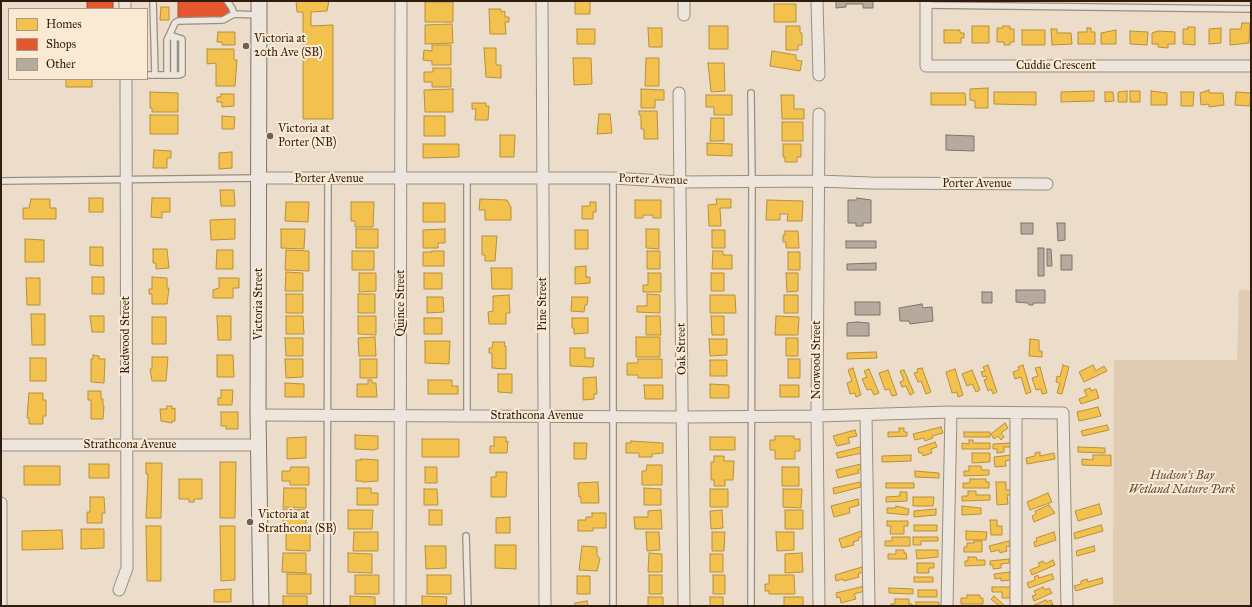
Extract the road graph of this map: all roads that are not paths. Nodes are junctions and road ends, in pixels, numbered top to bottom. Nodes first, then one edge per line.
1 (154, 1) edge
2 (227, 1) edge
3 (401, 1) edge
4 (542, 1) edge
5 (684, 1) edge
6 (817, 1) edge
7 (926, 3) edge
8 (259, 8) edge
9 (1251, 9) edge
10 (234, 14) junction
11 (684, 15) dead end
12 (172, 34) junction
13 (1251, 66) edge
14 (148, 75) edge
15 (154, 75) junction
16 (167, 75) junction
17 (819, 75) dead end
18 (126, 80) edge
19 (679, 92) dead end
20 (751, 93) dead end
21 (819, 114) dead end
22 (259, 178) junction
23 (613, 178) junction
24 (328, 179) junction
25 (401, 179) junction
26 (467, 179) junction
27 (542, 179) junction
28 (126, 180) junction
29 (1, 181) edge
30 (752, 181) junction
31 (818, 181) junction
32 (680, 182) junction
33 (1047, 184) dead end
34 (951, 412) junction
35 (1016, 413) junction
36 (258, 415) junction
37 (327, 415) junction
38 (400, 415) junction
39 (467, 415) junction
40 (866, 415) junction
41 (544, 416) junction
42 (613, 416) junction
43 (751, 416) junction
44 (817, 416) junction
45 (683, 417) junction
46 (1, 445) edge
47 (126, 445) junction
48 (259, 445) junction
49 (1, 503) edge
50 (466, 536) dead end
51 (119, 590) dead end
52 (2, 606) edge
53 (261, 606) edge
54 (327, 606) edge
55 (400, 606) edge
56 (468, 606) edge
57 (545, 606) edge
58 (613, 606) edge
59 (684, 606) edge
60 (751, 606) edge
61 (819, 606) edge
62 (868, 606) edge
63 (947, 606) edge
64 (1016, 606) edge
65 (1067, 606) edge

1 - 15 lane
2 - 10 lane
3 - 25 street, Quince Street
4 - 27 street, Pine Street
5 - 11 street
6 - 17 street
7 - 9 lane
7 - 13 street, Cuddie Crescent
8 - 10 lane
8 - 22 street, Victoria Street
10 - 12 lane
12 - 16 lane
12 - 16 lane
14 - 15 lane
15 - 16 lane
18 - 28 street, Redwood Street
19 - 32 street, Oak Street
20 - 30 lane
21 - 31 street, Norwood Street
22 - 24 street, Porter Avenue
22 - 28 lane
22 - 36 street, Victoria Street
23 - 27 street, Porter Avenue
23 - 32 street, Porter Avenue
23 - 42 lane
24 - 25 street, Porter Avenue
24 - 37 lane
25 - 26 street, Porter Avenue
25 - 38 street, Quince Street
26 - 27 street, Porter Avenue
26 - 39 lane
27 - 41 street, Pine Street
28 - 29 lane
28 - 47 street, Redwood Street
30 - 31 street, Porter Avenue
30 - 32 street, Porter Avenue
30 - 43 lane
31 - 33 street, Porter Avenue
31 - 44 street, Norwood Street
32 - 45 street, Oak Street
34 - 35 street, Strathcona Avenue
34 - 40 street, Strathcona Avenue
34 - 63 street
35 - 64 street
35 - 65 street
36 - 37 street, Strathcona Avenue
36 - 48 street, Victoria Street
37 - 38 street, Strathcona Avenue
37 - 54 lane
38 - 39 street, Strathcona Avenue
38 - 55 street, Quince Street
39 - 41 street, Strathcona Avenue
40 - 44 street, Strathcona Avenue
40 - 62 street
41 - 42 street, Strathcona Avenue
41 - 57 street, Pine Street
42 - 45 street, Strathcona Avenue
42 - 58 lane
43 - 44 street, Strathcona Avenue
43 - 45 street, Strathcona Avenue
43 - 60 lane
44 - 61 street, Norwood Street
45 - 59 street, Oak Street
46 - 47 street, Strathcona Avenue
47 - 48 street, Strathcona Avenue
47 - 51 street, Redwood Street
48 - 53 street, Victoria Street
49 - 52 street
50 - 56 lane

